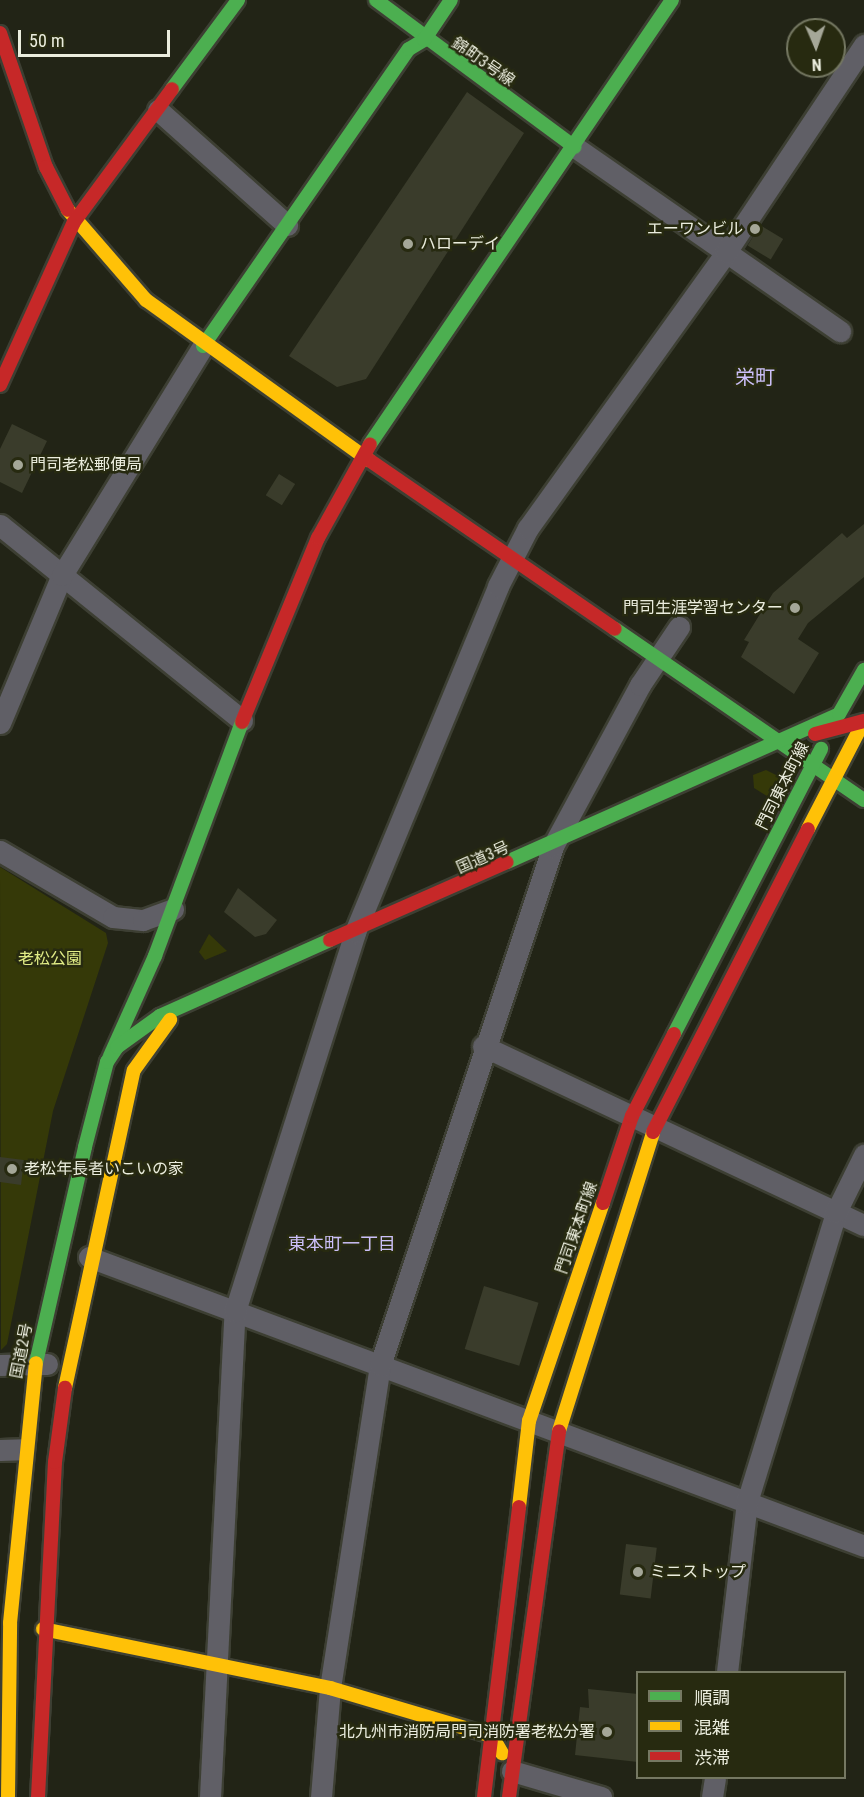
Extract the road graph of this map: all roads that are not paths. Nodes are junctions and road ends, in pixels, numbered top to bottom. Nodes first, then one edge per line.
1 (238, 0) edge
2 (376, 0) edge
3 (451, 0) edge
4 (672, 0) edge
5 (424, 40) junction
6 (2, 44) edge
7 (864, 45) edge
8 (158, 110) junction
9 (575, 147) junction
10 (74, 222) junction
11 (287, 225) junction
12 (726, 252) junction
13 (840, 331) dead end
14 (203, 346) junction
15 (0, 385) edge
16 (364, 452) junction
17 (0, 525) edge
18 (513, 557) junction
19 (62, 575) junction
20 (679, 627) dead end
21 (658, 658) junction
22 (864, 670) edge
23 (839, 714) junction
24 (242, 720) junction
25 (0, 723) edge
26 (863, 723) edge
27 (830, 731) junction
28 (775, 741) junction
29 (811, 767) junction
30 (833, 782) junction
31 (864, 800) edge
32 (553, 846) junction
33 (0, 851) edge
34 (173, 909) junction
35 (355, 932) junction
36 (155, 956) junction
37 (202, 1000) junction
38 (142, 1026) junction
39 (483, 1046) junction
40 (107, 1062) junction
41 (134, 1070) junction
42 (632, 1116) junction
43 (655, 1127) junction
44 (864, 1155) edge
45 (836, 1212) junction
46 (864, 1225) edge
47 (89, 1257) junction
48 (235, 1311) junction
49 (69, 1354) junction
50 (0, 1365) edge
51 (380, 1365) junction
52 (35, 1367) junction
53 (64, 1393) junction
54 (529, 1421) junction
55 (559, 1432) junction
56 (23, 1449) junction
57 (0, 1450) edge
58 (747, 1502) junction
59 (864, 1546) edge
60 (43, 1629) junction
61 (219, 1665) junction
62 (727, 1671) edge
63 (330, 1688) junction
64 (492, 1736) junction
65 (512, 1771) junction
66 (39, 1774) junction
67 (715, 1779) edge
68 (6, 1784) edge
69 (38, 1797) edge
70 (210, 1797) edge
71 (321, 1797) edge
72 (484, 1797) edge
73 (509, 1797) edge
74 (601, 1797) edge
75 (712, 1797) edge

1 - 8 main road
2 - 5 main road, 錦町3号線
3 - 5 main road
4 - 9 main road
5 - 9 main road, 錦町3号線
5 - 11 main road
6 - 10 main road
7 - 12 street
8 - 10 main road
8 - 11 street
9 - 12 street
9 - 16 main road
10 - 14 main road
10 - 15 main road
11 - 14 main road
12 - 13 street
12 - 18 street
14 - 16 main road
14 - 19 street
16 - 18 main road
16 - 24 main road
17 - 19 street
18 - 21 main road
18 - 35 street
19 - 24 street
19 - 25 street
20 - 21 street
21 - 28 main road
21 - 32 street
22 - 23 main road
23 - 27 main road, 門司東本町線
23 - 28 main road, 国道3号
24 - 34 main road
26 - 27 main road, 国道3号
26 - 30 main road
27 - 28 main road, 国道3号
27 - 29 main road, 門司東本町線
28 - 29 main road
28 - 32 main road, 国道3号
29 - 30 main road
29 - 42 main road, 門司東本町線
30 - 31 main road
30 - 43 main road
32 - 35 main road, 国道3号
32 - 39 street
33 - 34 street
34 - 36 main road
35 - 37 main road, 国道3号
35 - 48 street
36 - 38 main road
36 - 40 main road, 国道2号
37 - 38 main road, 国道3号
37 - 41 main road, 国道3号
38 - 40 main road, 国道3号
38 - 41 main road
39 - 42 street
39 - 51 street
40 - 52 main road, 国道2号
41 - 47 main road
42 - 43 street
42 - 54 main road, 門司東本町線
43 - 45 street
43 - 55 main road
44 - 45 street
45 - 46 street
45 - 58 street
47 - 48 street
47 - 49 main road
48 - 51 street
48 - 61 street
49 - 52 street
49 - 53 main road
50 - 52 street
51 - 54 street
51 - 63 street
52 - 53 street
52 - 56 main road, 国道2号
53 - 60 main road
54 - 55 street
54 - 64 main road, 門司東本町線
55 - 58 street
55 - 65 main road
56 - 57 street
56 - 68 main road, 国道2号
58 - 59 street
58 - 62 street
60 - 61 main road
60 - 66 main road
61 - 63 main road
61 - 70 street
63 - 64 main road
63 - 71 street
64 - 65 main road
64 - 72 main road, 門司東本町線
65 - 73 main road
65 - 74 street
66 - 68 street
66 - 69 main road
67 - 75 street

